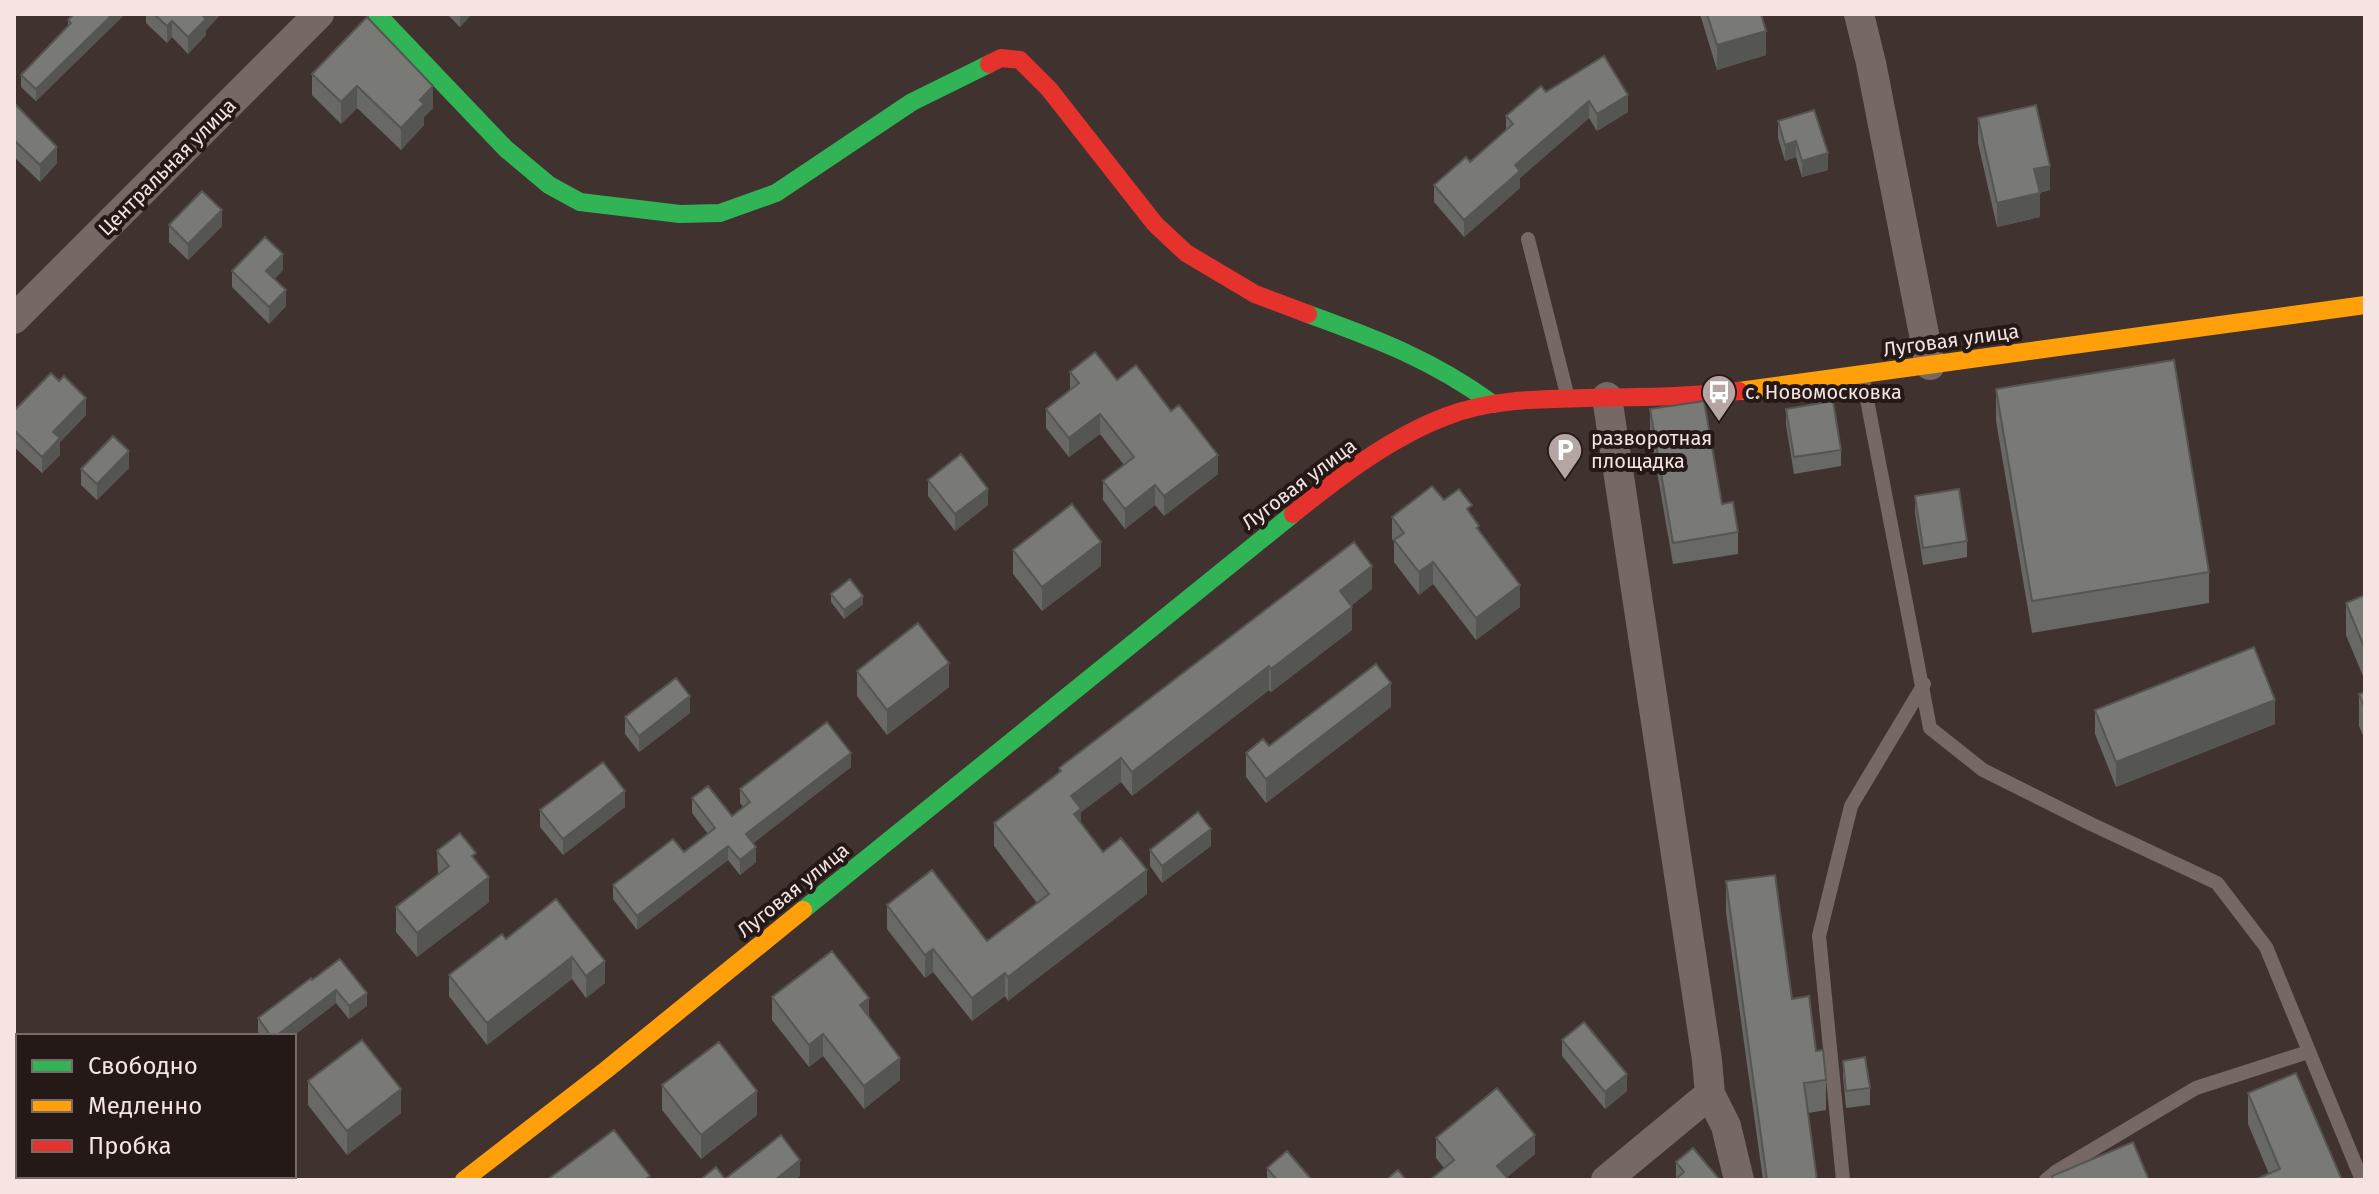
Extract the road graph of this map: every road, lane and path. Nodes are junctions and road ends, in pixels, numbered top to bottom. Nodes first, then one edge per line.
1 (319, 14) edge
2 (377, 14) edge
3 (1859, 14) edge
4 (1528, 239) dead end
5 (2365, 305) edge
6 (14, 319) edge
7 (1930, 365) junction
8 (1862, 375) junction
9 (1607, 397) junction
10 (1569, 399) junction
11 (1493, 404) junction
12 (1924, 684) junction
13 (2308, 1052) junction
14 (1710, 1094) junction
15 (464, 1180) edge
16 (1606, 1180) edge
17 (1739, 1180) edge
18 (1843, 1180) edge
19 (2046, 1180) edge
20 (2362, 1180) edge

1 - 6 street, Центральная улица
2 - 11 street
3 - 7 street
4 - 10 lane
5 - 7 street, Луговая улица
7 - 8 street, Луговая улица
8 - 9 street, Луговая улица
8 - 12 lane
9 - 10 street, Луговая улица
9 - 14 street
10 - 11 street, Луговая улица
11 - 15 street, Луговая улица
12 - 13 lane
12 - 18 lane
13 - 19 lane
13 - 20 lane
14 - 16 street
14 - 17 street

